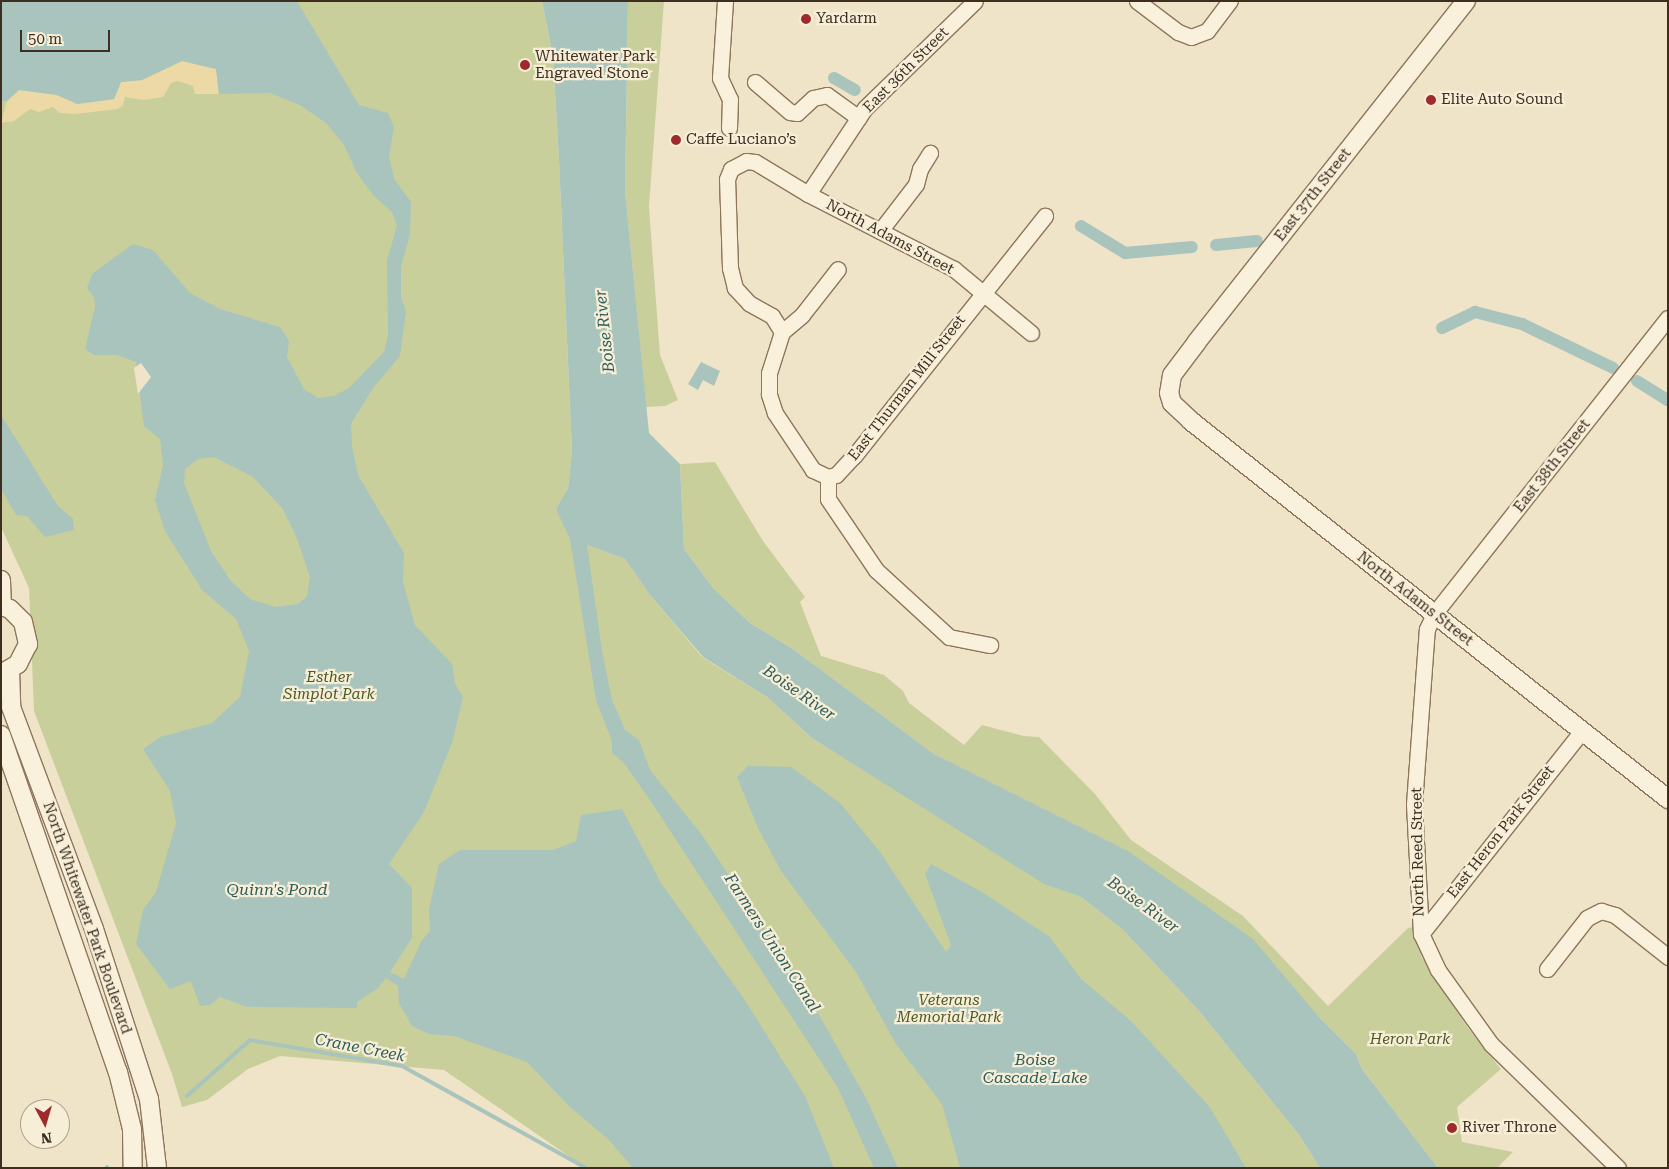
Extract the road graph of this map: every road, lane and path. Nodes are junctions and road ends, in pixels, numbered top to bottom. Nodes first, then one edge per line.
1 (725, 1) edge
2 (975, 1) edge
3 (1137, 1) edge
4 (1230, 1) edge
5 (1466, 1) edge
6 (755, 82) dead end
7 (859, 118) junction
8 (729, 128) dead end
9 (930, 153) dead end
10 (808, 194) junction
11 (1045, 216) dead end
12 (880, 231) junction
13 (838, 270) dead end
14 (983, 293) junction
15 (1668, 318) edge
16 (782, 332) junction
17 (1031, 333) dead end
18 (1169, 394) joint
19 (828, 477) junction
20 (1, 580) edge
21 (2, 606) edge
22 (1434, 614) junction
23 (990, 645) dead end
24 (6, 672) edge
25 (1582, 731) junction
26 (1, 735) edge
27 (1668, 799) edge
28 (1421, 934) junction
29 (1668, 957) edge
30 (1547, 969) dead end
31 (133, 1168) edge
32 (158, 1168) edge
33 (1618, 1168) edge

1 - 8 street
2 - 7 street, East 36th Street
3 - 4 street
5 - 18 street, East 37th Street
6 - 7 street
7 - 10 street, East 36th Street
9 - 12 street
10 - 12 street, North Adams Street
10 - 16 street, North Adams Street
11 - 14 street, East Thurman Mill Street
12 - 14 street, North Adams Street
13 - 16 street
14 - 17 street, North Adams Street
14 - 19 street, East Thurman Mill Street
15 - 22 street, East 38th Street
16 - 19 street
18 - 22 street, North Adams Street
19 - 23 street
20 - 21 street
21 - 24 street
22 - 25 street, North Adams Street
22 - 28 street, North Reed Street
24 - 32 street, North Whitewater Park Boulevard
25 - 27 street, North Adams Street
25 - 28 street, East Heron Park Street
26 - 31 street, North Whitewater Park Boulevard
28 - 33 street, North Reed Street
29 - 30 street

